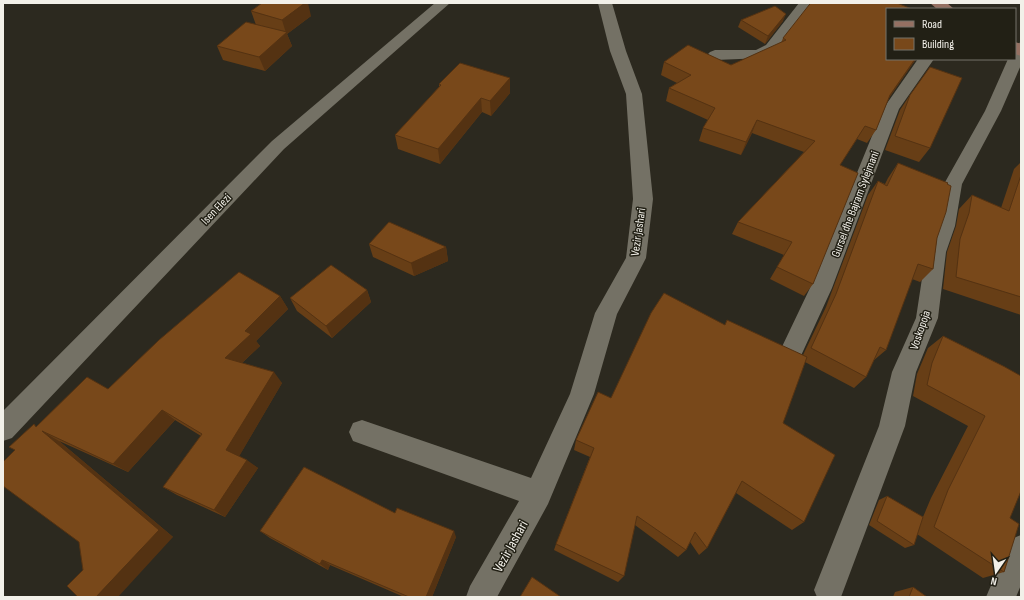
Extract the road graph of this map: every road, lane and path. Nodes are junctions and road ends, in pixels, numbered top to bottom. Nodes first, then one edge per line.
1 (443, 3) edge
2 (605, 3) edge
3 (806, 3) edge
4 (715, 55) dead end
5 (925, 60) edge
6 (1014, 60) edge
7 (791, 353) edge
8 (3, 429) edge
9 (362, 432) dead end
10 (538, 494) junction
11 (1021, 549) edge
12 (829, 590) dead end
13 (480, 597) edge
14 (1001, 597) edge

1 - 8 street, Isen Elezi
2 - 10 street, Vezir Jashari
3 - 4 street
5 - 7 street, Gursel dhe Bajram Sylejmani
6 - 12 street, Voskopoja
9 - 10 street
10 - 13 street, Vezir Jashari
11 - 14 street

